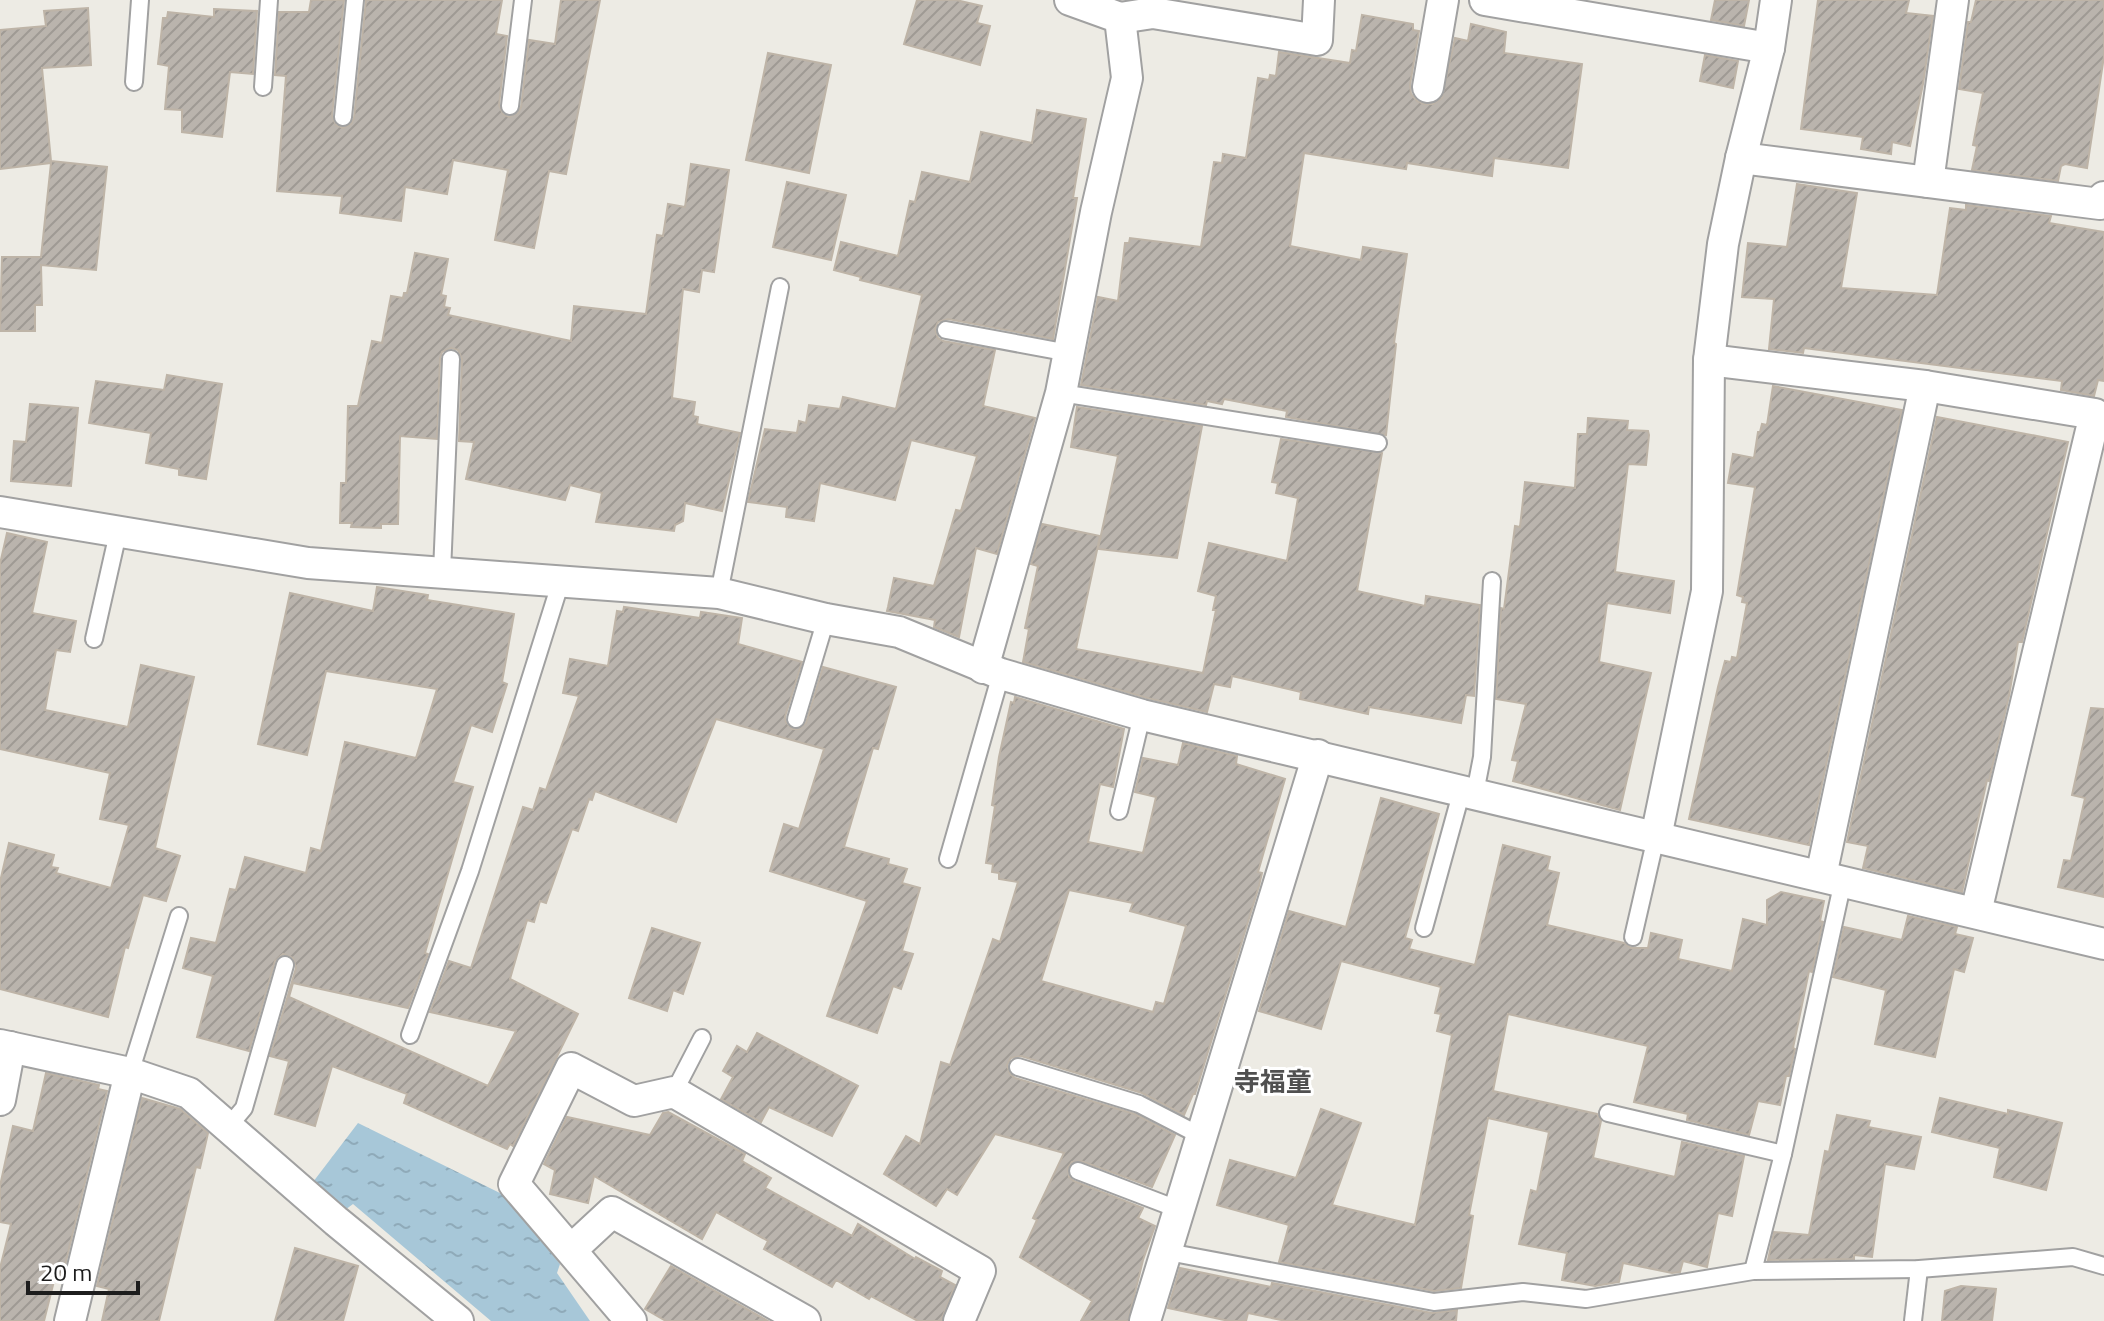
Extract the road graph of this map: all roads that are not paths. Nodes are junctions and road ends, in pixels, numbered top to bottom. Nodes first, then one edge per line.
1 (140, 0) edge
2 (269, 0) edge
3 (355, 0) edge
4 (523, 0) edge
5 (1070, 0) edge
6 (1319, 0) edge
7 (1443, 0) edge
8 (1485, 0) edge
9 (1776, 0) edge
10 (1953, 0) edge
11 (1608, 10) edge
12 (1120, 18) junction
13 (1769, 48) junction
14 (134, 82) dead end
15 (263, 87) dead end
16 (1428, 87) dead end
17 (510, 106) dead end
18 (343, 117) dead end
19 (1741, 158) junction
20 (1928, 182) junction
21 (2104, 197) edge
22 (780, 287) dead end
23 (946, 330) dead end
24 (1069, 353) junction
25 (451, 359) dead end
26 (1709, 360) junction
27 (1925, 386) junction
28 (1061, 393) junction
29 (2100, 415) edge
30 (1378, 443) dead end
31 (0, 512) edge
32 (118, 533) junction
33 (442, 572) junction
34 (561, 581) junction
35 (1492, 581) dead end
36 (719, 593) junction
37 (826, 619) junction
38 (94, 639) dead end
39 (992, 671) junction
40 (1142, 715) junction
41 (796, 719) dead end
42 (1318, 755) junction
43 (1468, 792) junction
44 (1119, 811) dead end
45 (1656, 837) junction
46 (948, 859) dead end
47 (1832, 878) junction
48 (1976, 912) junction
49 (179, 916) dead end
50 (1424, 928) dead end
51 (1633, 937) dead end
52 (2104, 944) edge
53 (285, 965) dead end
54 (410, 1035) dead end
55 (702, 1038) dead end
56 (5, 1046) edge
57 (1018, 1067) dead end
58 (130, 1073) junction
59 (674, 1092) junction
60 (0, 1100) edge
61 (1608, 1113) dead end
62 (228, 1127) junction
63 (1203, 1137) junction
64 (1783, 1154) junction
65 (1078, 1171) dead end
66 (1180, 1210) junction
67 (571, 1250) junction
68 (1168, 1252) junction
69 (2104, 1266) edge
70 (1919, 1269) junction
71 (1753, 1271) junction
72 (70, 1321) edge
73 (458, 1321) edge
74 (631, 1321) edge
75 (805, 1321) edge
76 (959, 1321) edge
77 (1145, 1321) edge
78 (1913, 1321) edge

1 - 14 lane
2 - 15 lane
3 - 18 lane
4 - 17 lane
5 - 12 street
6 - 12 street
7 - 16 street
8 - 11 street
9 - 13 street
10 - 20 street
11 - 13 street
12 - 24 street
13 - 19 street
19 - 20 street
19 - 26 street
20 - 21 street
22 - 36 lane
23 - 24 lane
24 - 28 street
25 - 33 lane
26 - 27 street
26 - 45 street
27 - 29 street
27 - 47 street
28 - 30 lane
28 - 39 street
29 - 48 street
31 - 32 street
32 - 33 street
32 - 38 lane
33 - 34 street
34 - 36 street
34 - 54 lane
35 - 43 lane
36 - 37 street
37 - 39 street
37 - 41 lane
39 - 40 street
39 - 46 lane
40 - 42 street
40 - 44 lane
42 - 43 street
42 - 63 street
43 - 45 street
43 - 50 lane
45 - 47 street
45 - 51 lane
47 - 48 street
47 - 64 lane
48 - 52 street
49 - 58 lane
53 - 62 lane
55 - 59 lane
56 - 58 street
56 - 60 street
57 - 63 lane
58 - 62 street
58 - 72 street
59 - 67 street
59 - 76 street
61 - 64 lane
62 - 73 street
63 - 66 street
64 - 71 lane
65 - 66 lane
66 - 68 street
67 - 74 street
67 - 75 street
68 - 71 lane
68 - 77 street
69 - 70 lane
70 - 71 lane
70 - 78 lane

